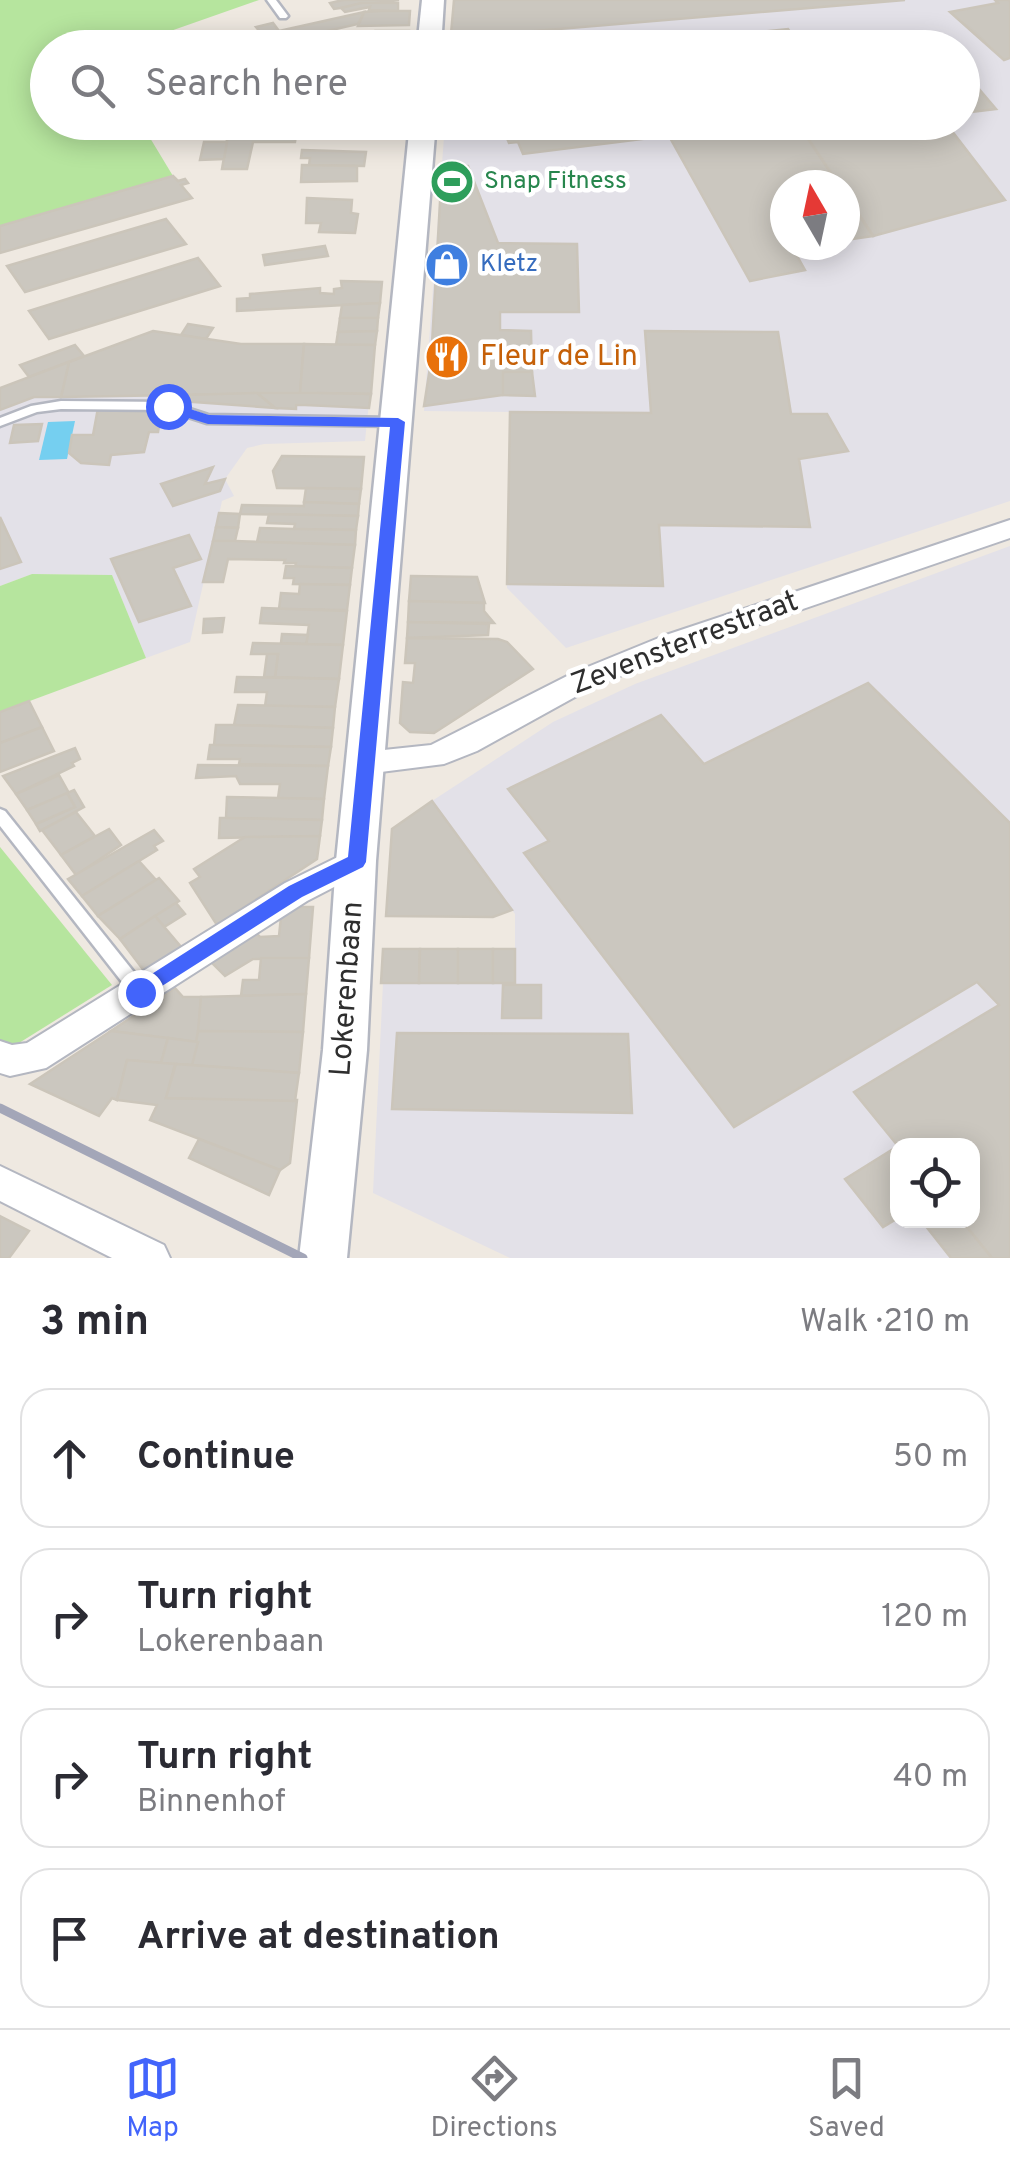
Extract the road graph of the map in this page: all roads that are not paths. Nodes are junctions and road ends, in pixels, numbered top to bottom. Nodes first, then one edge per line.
1 (271, 0) edge
2 (433, 0) edge
3 (282, 16) dead end
4 (430, 30) edge
5 (422, 140) edge
6 (0, 422) edge
7 (398, 422) junction
8 (1010, 529) edge
9 (365, 763) junction
10 (0, 815) edge
11 (356, 862) junction
12 (140, 992) junction
13 (0, 1056) edge
14 (0, 1182) edge
15 (151, 1258) edge
16 (324, 1258) edge

1 - 3 lane
2 - 4 street
5 - 7 street, Lokerenbaan
6 - 7 lane
7 - 9 street, Lokerenbaan
8 - 9 street, Zevensterrestraat
9 - 11 street, Lokerenbaan
10 - 12 lane
11 - 12 street
11 - 16 street, Lokerenbaan
12 - 13 street
14 - 15 street

